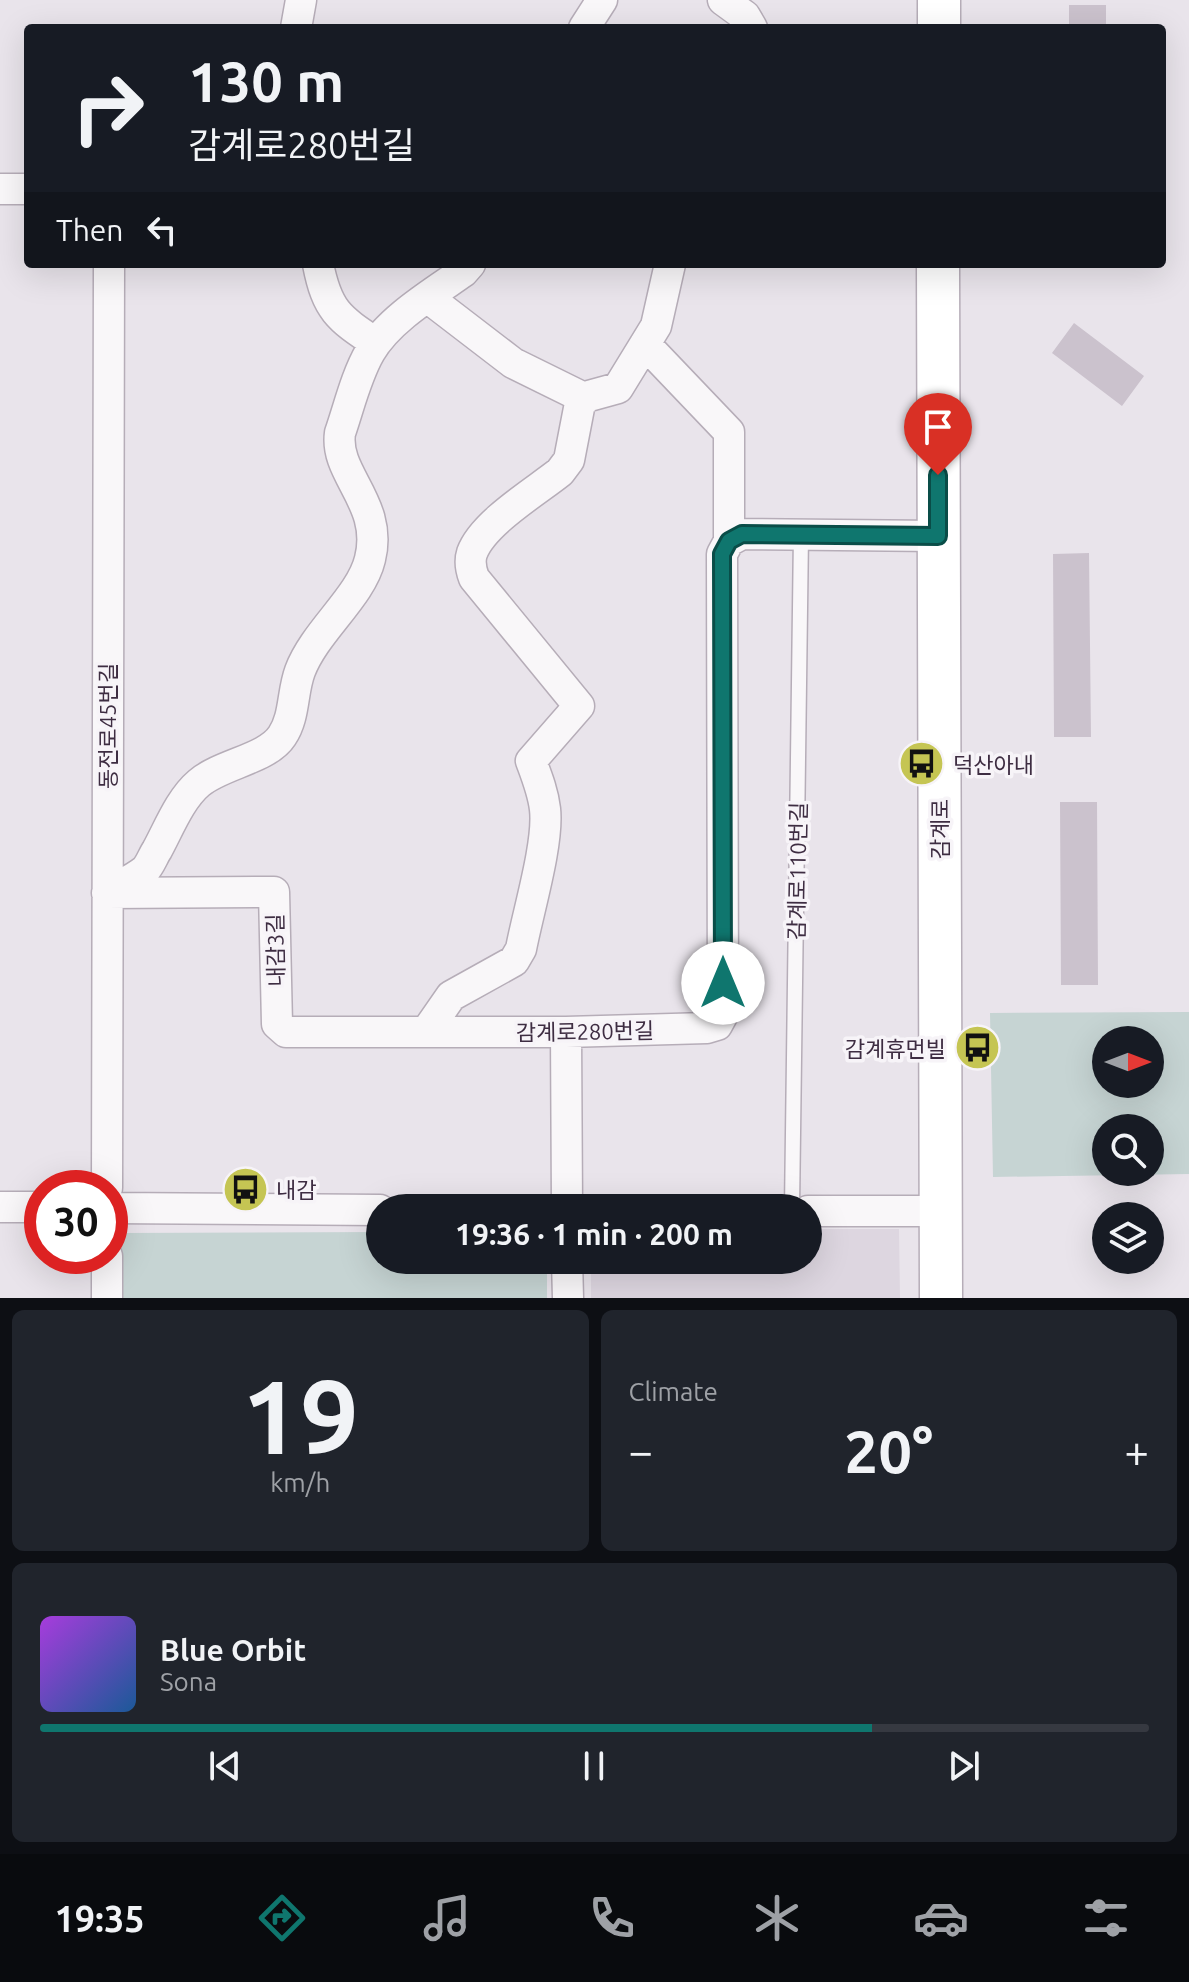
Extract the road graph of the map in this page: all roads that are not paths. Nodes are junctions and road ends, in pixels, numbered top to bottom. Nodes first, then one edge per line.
1 (301, 0) edge
2 (602, 0) edge
3 (723, 0) edge
4 (939, 0) edge
5 (297, 24) edge
6 (587, 24) edge
7 (750, 24) edge
8 (939, 24) edge
9 (0, 189) edge
10 (24, 189) edge
11 (109, 268) edge
12 (319, 268) edge
13 (466, 268) edge
14 (669, 268) edge
15 (938, 268) edge
16 (427, 297) junction
17 (376, 343) junction
18 (645, 344) junction
19 (584, 398) junction
20 (801, 533) junction
21 (938, 536) junction
22 (729, 541) junction
23 (107, 893) junction
24 (426, 1032) junction
25 (566, 1032) junction
26 (107, 1170) edge
27 (567, 1194) edge
28 (792, 1194) edge
29 (0, 1207) edge
30 (24, 1207) edge
31 (128, 1208) edge
32 (366, 1210) edge
33 (822, 1211) edge
34 (941, 1211) junction
35 (107, 1274) edge
36 (567, 1274) edge
37 (107, 1298) edge
38 (568, 1298) edge
39 (941, 1298) edge

1 - 5 street
2 - 6 street
3 - 7 street
4 - 8 main road
9 - 10 street
11 - 23 street, 동전로45번길
12 - 17 street
13 - 16 street
14 - 18 street
15 - 21 main road, 감계로
16 - 17 street
16 - 19 street
17 - 23 street
18 - 19 street
18 - 22 street, 감계로280번길
19 - 24 street
20 - 21 street
20 - 22 street
20 - 28 lane, 감계로110번길
21 - 34 main road, 감계로
22 - 25 street, 감계로280번길
23 - 24 street, 내감3길
23 - 26 street, 동전로45번길
24 - 25 street, 감계로280번길
25 - 27 street
29 - 30 street
31 - 32 street
33 - 34 street
34 - 39 main road, 감계로
35 - 37 street
36 - 38 street

